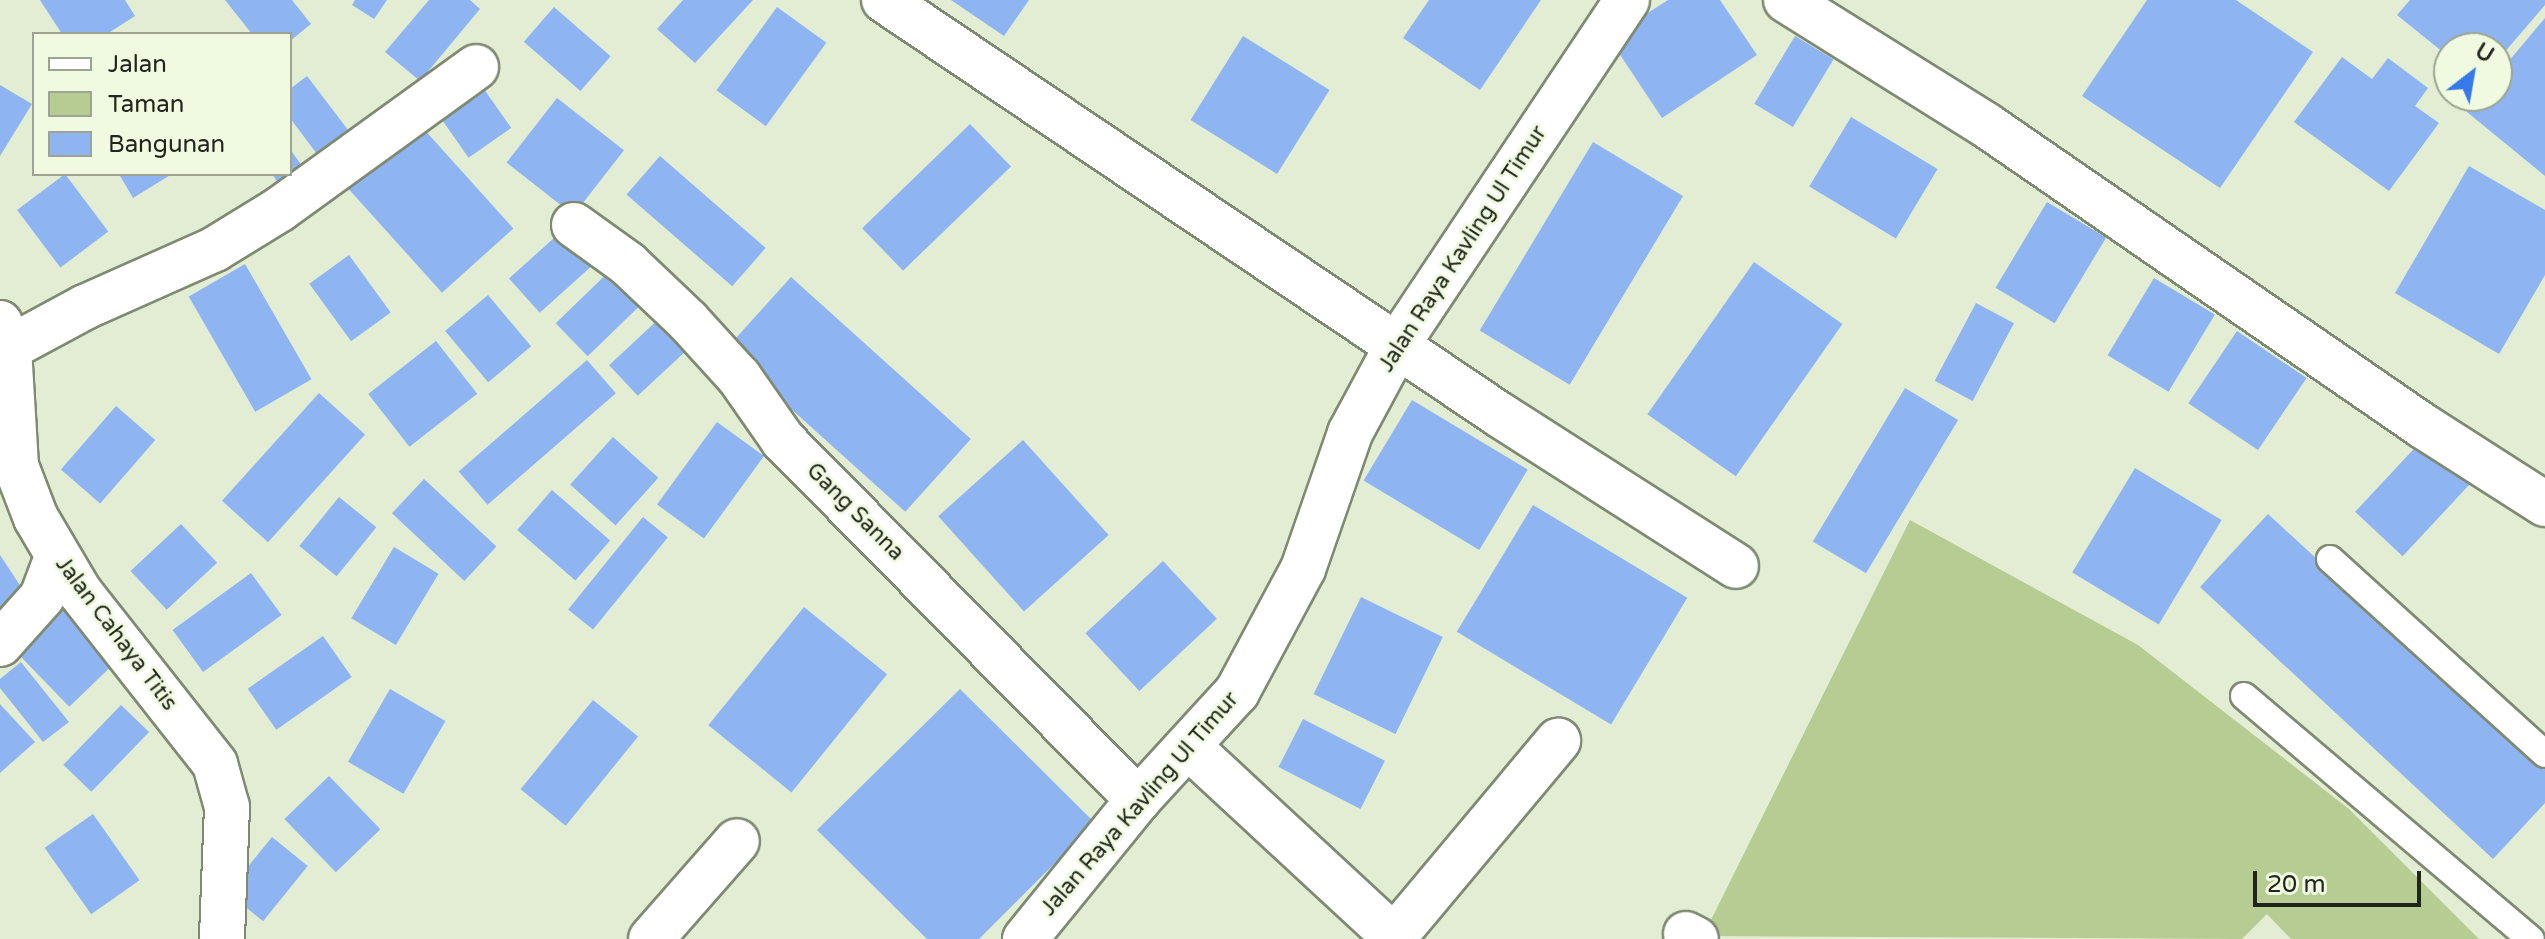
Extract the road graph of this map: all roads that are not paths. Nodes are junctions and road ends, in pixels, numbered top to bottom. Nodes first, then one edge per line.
1 (884, 0) edge
2 (1627, 0) edge
3 (1786, 0) edge
4 (476, 67) dead end
5 (574, 225) dead end
6 (5, 336) edge
7 (1399, 342) junction
8 (2545, 504) edge
9 (57, 557) junction
10 (2330, 559) dead end
11 (1736, 566) dead end
12 (0, 644) edge
13 (2244, 696) dead end
14 (1558, 741) dead end
15 (1190, 748) junction
16 (2545, 754) edge
17 (1138, 800) junction
18 (737, 841) dead end
19 (2545, 932) edge
20 (1395, 938) edge
21 (222, 939) edge
22 (651, 939) edge
23 (1025, 939) edge
24 (2531, 939) edge
25 (2539, 939) edge

1 - 7 street
2 - 7 street, Jalan Raya Kavling Ul Timur
3 - 8 street
4 - 6 street
5 - 17 street, Gang Sanna
6 - 9 street, Jalan Cahaya Titis
7 - 11 street
7 - 15 street, Jalan Raya Kavling Ul Timur
9 - 12 street
9 - 21 street, Jalan Cahaya Titis
10 - 16 lane
13 - 24 lane
14 - 20 street
15 - 17 street, Jalan Raya Kavling Ul Timur
15 - 20 street
17 - 23 street, Jalan Raya Kavling Ul Timur
18 - 22 street
19 - 25 lane

